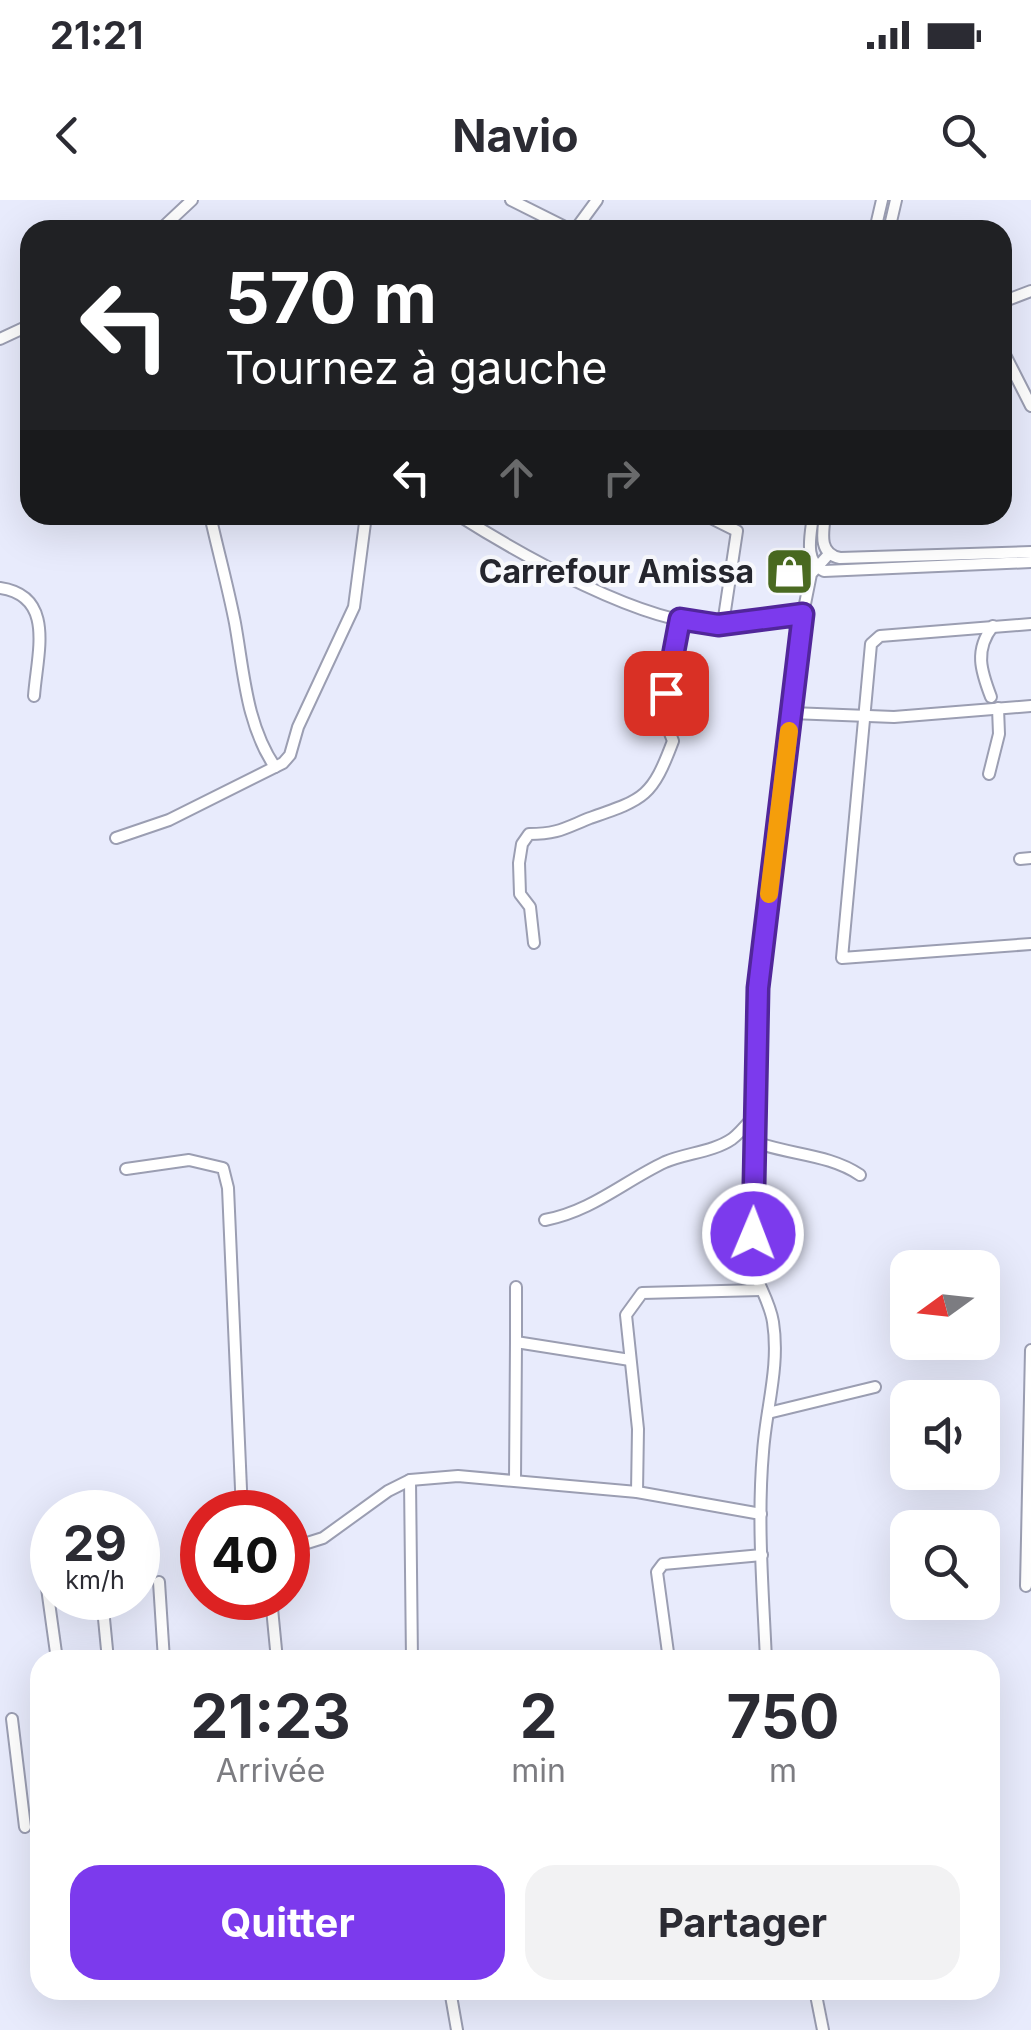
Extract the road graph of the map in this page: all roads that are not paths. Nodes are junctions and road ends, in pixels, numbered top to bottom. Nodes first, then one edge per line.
1 (192, 200) edge
2 (511, 200) edge
3 (597, 200) edge
4 (171, 220) edge
5 (552, 220) edge
6 (581, 220) edge
7 (1012, 369) edge
8 (1031, 406) edge
9 (212, 525) edge
10 (365, 525) edge
11 (474, 525) edge
12 (725, 525) edge
13 (811, 525) edge
14 (823, 525) edge
15 (1031, 552) edge
16 (829, 554) junction
17 (1031, 562) edge
18 (816, 567) junction
19 (0, 588) edge
20 (803, 614) junction
21 (680, 619) junction
22 (723, 624) junction
23 (1031, 624) edge
24 (993, 626) junction
25 (34, 696) dead end
26 (991, 697) dead end
27 (1031, 706) edge
28 (998, 708) junction
29 (791, 713) junction
30 (866, 716) junction
31 (275, 767) junction
32 (989, 774) dead end
33 (116, 838) dead end
34 (534, 943) dead end
35 (1031, 944) edge
36 (755, 1116) junction
37 (755, 1142) junction
38 (126, 1168) dead end
39 (860, 1175) dead end
40 (545, 1220) dead end
41 (516, 1287) dead end
42 (762, 1290) junction
43 (516, 1342) junction
44 (1030, 1356) edge
45 (630, 1360) junction
46 (875, 1387) dead end
47 (768, 1412) junction
48 (1030, 1444) edge
49 (410, 1480) junction
50 (515, 1480) junction
51 (241, 1490) edge
52 (637, 1492) junction
53 (762, 1514) junction
54 (1028, 1527) edge
55 (310, 1542) edge
56 (762, 1555) junction
57 (1026, 1586) dead end
58 (160, 1598) edge
59 (51, 1620) edge
60 (104, 1620) edge
61 (273, 1620) edge
62 (56, 1650) edge
63 (107, 1650) edge
64 (163, 1650) edge
65 (276, 1650) edge
66 (412, 1650) edge
67 (668, 1650) edge
68 (766, 1650) edge
69 (12, 1719) dead end
70 (25, 1827) dead end
71 (452, 2000) edge
72 (817, 2000) edge
73 (457, 2030) edge
74 (823, 2030) edge

1 - 4 street
2 - 5 street
3 - 6 street
7 - 8 street
9 - 31 street
10 - 31 street
11 - 21 street
12 - 22 street
13 - 18 street
14 - 16 street
15 - 16 street
16 - 18 street
17 - 18 street
18 - 20 street
19 - 25 street
20 - 22 street
20 - 29 street
21 - 22 street
21 - 34 street
23 - 24 street
24 - 26 street
24 - 30 street
27 - 28 street
28 - 30 street
28 - 32 street
29 - 30 street
29 - 36 street
30 - 35 street
31 - 33 street
36 - 37 street
36 - 40 street
37 - 39 street
37 - 42 street
38 - 51 street
41 - 43 street
42 - 45 street
42 - 47 street
43 - 45 street
43 - 50 street
44 - 48 street
45 - 52 street
46 - 47 street
47 - 53 street
48 - 54 street
49 - 50 street
49 - 55 street
49 - 66 street
50 - 52 street
52 - 53 street
53 - 56 street
54 - 57 street
56 - 67 street
56 - 68 street
58 - 64 street
59 - 62 street
60 - 63 street
61 - 65 street
69 - 70 street
71 - 73 street
72 - 74 street

